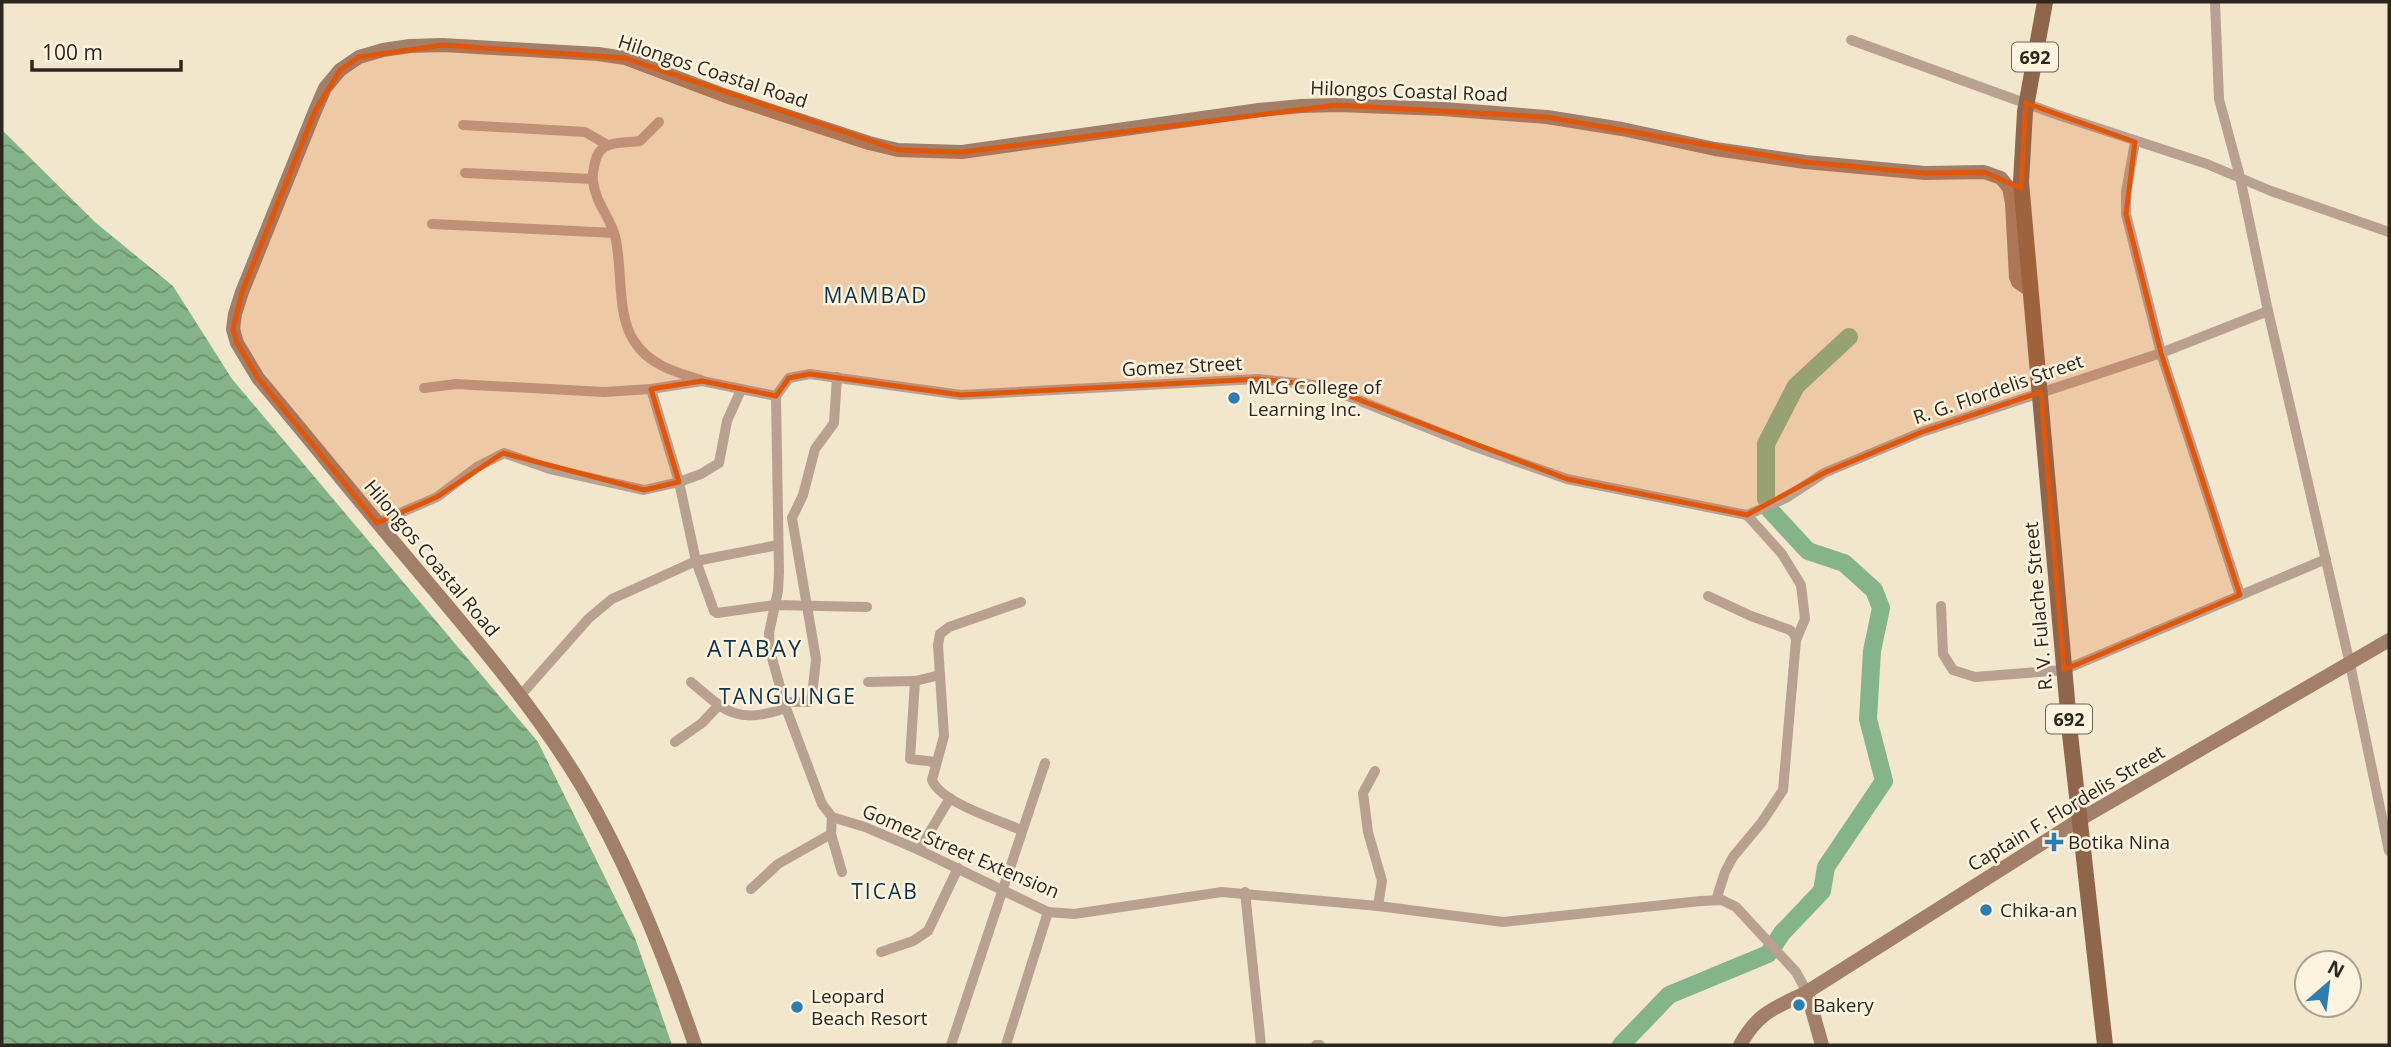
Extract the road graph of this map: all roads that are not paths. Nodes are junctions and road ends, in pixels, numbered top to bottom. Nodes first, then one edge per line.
1 (2045, 2) edge
2 (2215, 2) edge
3 (1851, 40) dead end
4 (659, 122) dead end
5 (463, 125) dead end
6 (2135, 142) junction
7 (606, 144) junction
8 (465, 173) dead end
9 (2240, 177) junction
10 (592, 179) junction
11 (432, 224) dead end
12 (2389, 232) edge
13 (614, 233) junction
14 (2031, 290) junction
15 (2268, 312) junction
16 (2161, 353) junction
17 (837, 377) junction
18 (702, 380) junction
19 (424, 388) dead end
20 (651, 389) junction
21 (741, 390) junction
22 (2040, 392) junction
23 (776, 396) junction
24 (679, 482) junction
25 (1747, 515) junction
26 (377, 523) junction
27 (778, 545) junction
28 (2326, 558) junction
29 (696, 561) junction
30 (2241, 595) junction
31 (1708, 596) dead end
32 (1021, 602) dead end
33 (805, 604) junction
34 (775, 605) junction
35 (1941, 606) dead end
36 (867, 607) dead end
37 (1796, 640) junction
38 (2389, 640) edge
39 (2350, 664) junction
40 (2064, 670) junction
41 (940, 675) junction
42 (915, 681) junction
43 (691, 682) dead end
44 (868, 682) dead end
45 (520, 696) junction
46 (786, 705) junction
47 (718, 706) junction
48 (675, 741) dead end
49 (936, 762) junction
50 (1045, 763) dead end
51 (1375, 771) dead end
52 (950, 798) junction
53 (832, 817) junction
54 (2080, 820) junction
55 (1021, 830) junction
56 (831, 834) junction
57 (919, 850) junction
58 (2389, 851) edge
59 (958, 868) junction
60 (842, 872) dead end
61 (751, 889) dead end
62 (1004, 892) junction
63 (1245, 892) junction
64 (1716, 900) junction
65 (1378, 906) junction
66 (1048, 912) junction
67 (881, 952) dead end
68 (1807, 992) junction
69 (695, 1045) edge
70 (951, 1045) edge
71 (1006, 1045) edge
72 (1261, 1045) edge
73 (1741, 1045) edge
74 (1822, 1045) edge
75 (2105, 1045) edge

1 - 14 main road, 692, bridge
2 - 9 street
3 - 6 street
4 - 7 street
5 - 7 street
6 - 9 street
6 - 16 street
7 - 10 street
8 - 10 street
9 - 12 street
9 - 15 street
10 - 13 street
11 - 13 street
13 - 18 street
14 - 22 main road, R. V. Fulache Street / 692
14 - 26 street, Hilongos Coastal Road
15 - 16 street, R. G. Flordelis Street
15 - 28 street
16 - 22 street, R. G. Flordelis Street
16 - 30 street
17 - 23 street, Gomez Street
17 - 25 street, Gomez Street
17 - 33 street
18 - 20 street
18 - 21 street
19 - 20 street
20 - 24 street
21 - 23 street
21 - 24 street
22 - 25 street, R. G. Flordelis Street
22 - 40 main road, R. V. Fulache Street / 692
23 - 27 street, Gomez Street Extension
24 - 26 street
24 - 29 street
25 - 37 street
26 - 45 street, Hilongos Coastal Road
27 - 29 street
27 - 34 street, Gomez Street Extension
28 - 30 street
28 - 39 street
29 - 34 street
29 - 45 street
30 - 40 street
31 - 37 street
32 - 41 street
33 - 34 street
33 - 36 street
33 - 46 street
34 - 46 street, Gomez Street Extension
35 - 40 street
37 - 64 street
38 - 39 street, Captain F. Flordelis Street
39 - 54 street, Captain F. Flordelis Street
39 - 58 street
40 - 54 main road, R. V. Fulache Street / 692
41 - 42 street
41 - 49 street
42 - 44 street
42 - 49 street
43 - 47 street
45 - 69 street, Hilongos Coastal Road
46 - 47 street
46 - 53 street, Gomez Street Extension
47 - 48 street
49 - 52 street
50 - 55 street
51 - 65 street
52 - 55 street
52 - 57 street
53 - 56 street
53 - 57 street, Gomez Street Extension
54 - 68 street, Captain F. Flordelis Street
54 - 75 main road, R. V. Fulache Street / 692
55 - 62 street
56 - 60 street
56 - 61 street
57 - 59 street, Gomez Street Extension
59 - 62 street, Gomez Street Extension
59 - 67 street
62 - 66 street, Gomez Street Extension
62 - 70 street
63 - 65 street, Gomez Street Extension
63 - 66 street, Gomez Street Extension
63 - 72 street
64 - 65 street, Gomez Street Extension
64 - 68 street
66 - 71 street
68 - 73 street, Captain F. Flordelis Street
68 - 74 street

